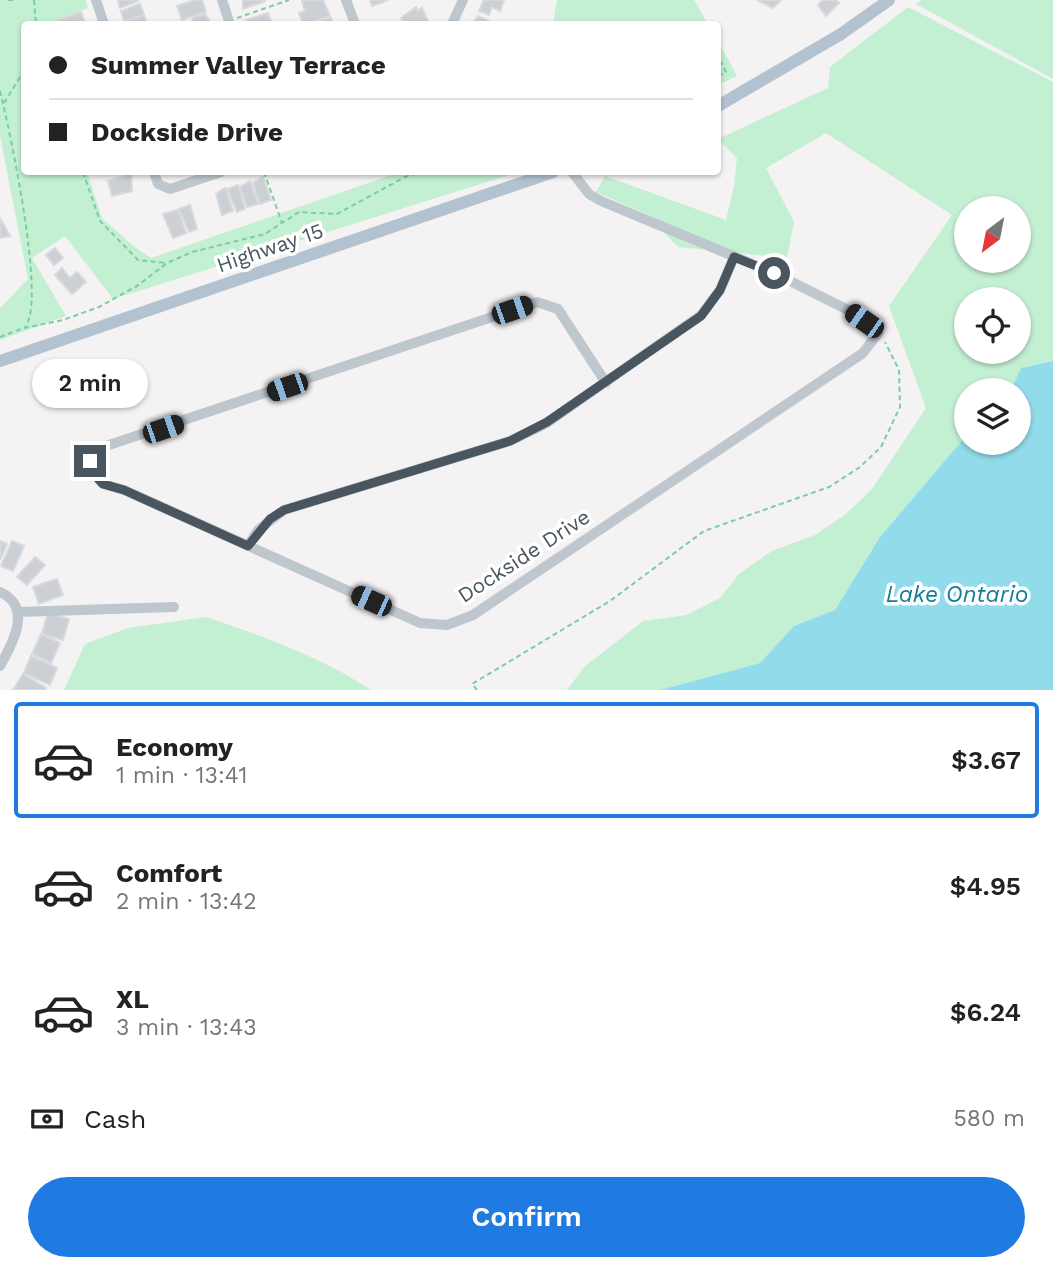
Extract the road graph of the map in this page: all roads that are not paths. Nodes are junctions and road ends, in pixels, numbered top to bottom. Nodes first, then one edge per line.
1 (96, 0) edge
2 (222, 0) edge
3 (346, 0) edge
4 (463, 0) edge
5 (889, 0) edge
6 (103, 21) edge
7 (229, 21) edge
8 (354, 21) edge
9 (453, 21) edge
10 (721, 104) edge
11 (155, 175) edge
12 (212, 175) edge
13 (544, 175) edge
14 (574, 175) edge
15 (734, 257) junction
16 (0, 361) edge
17 (606, 383) junction
18 (248, 546) junction
19 (0, 592) edge
20 (174, 607) dead end
21 (18, 612) junction
22 (0, 666) edge

1 - 6 street
2 - 7 street
3 - 8 street
4 - 9 street
5 - 10 main road
11 - 12 street
13 - 16 main road, Highway 15
14 - 15 street
15 - 17 street
15 - 18 street, Dockside Drive
17 - 18 street
17 - 18 street, Dockside Drive
19 - 21 street
20 - 21 street
21 - 22 street

